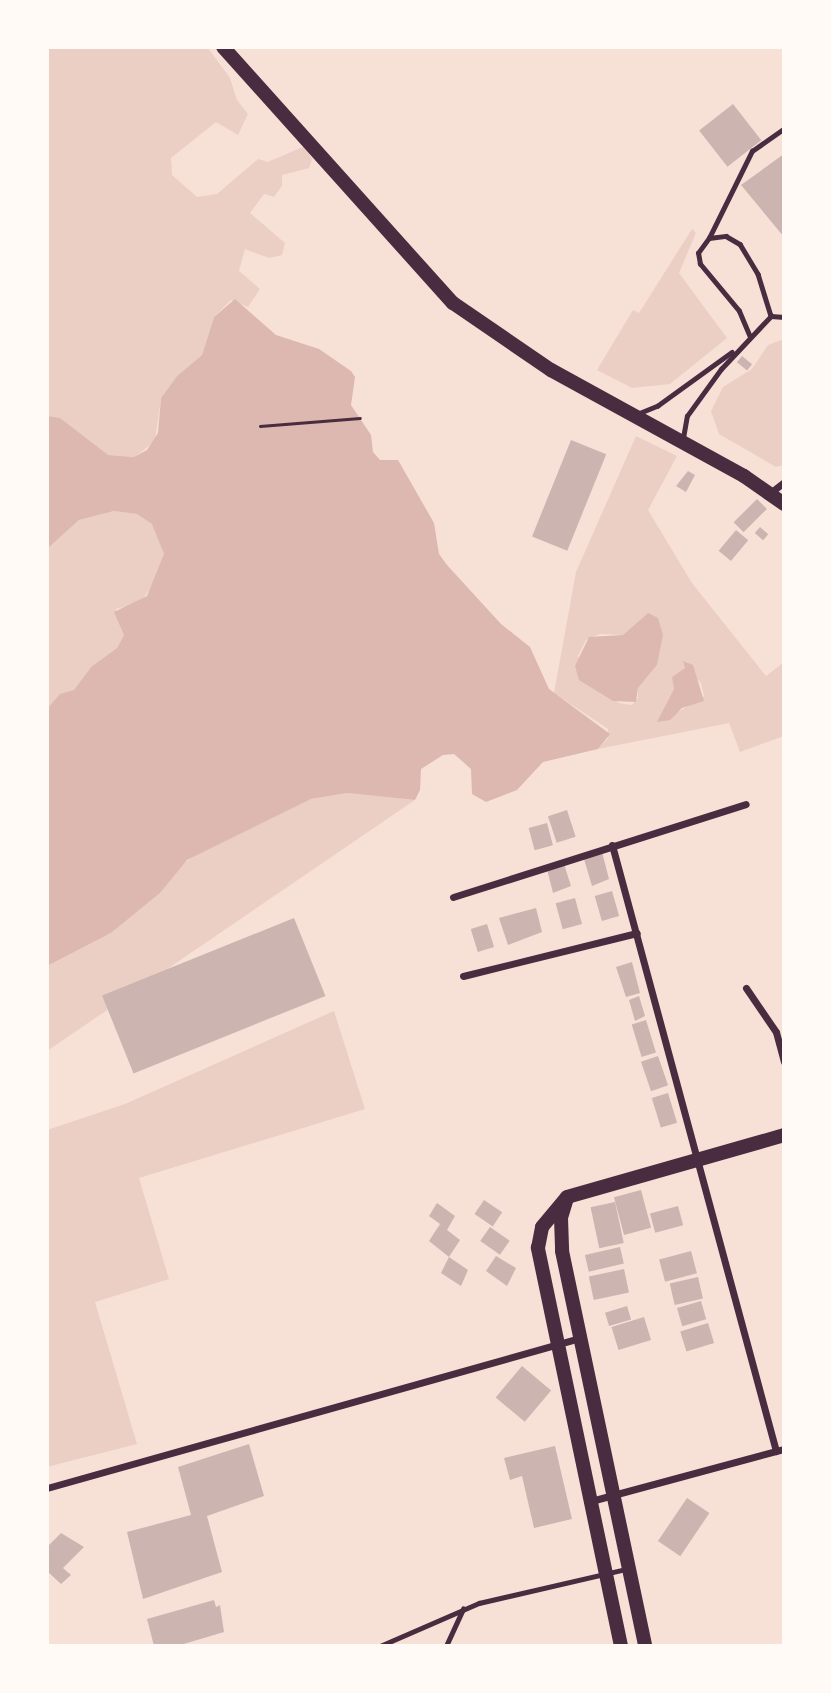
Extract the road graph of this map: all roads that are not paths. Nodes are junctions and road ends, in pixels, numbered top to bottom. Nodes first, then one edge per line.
1 (223, 47) edge
2 (784, 129) edge
3 (709, 238) junction
4 (771, 316) junction
5 (784, 317) edge
6 (750, 337) junction
7 (738, 348) junction
8 (637, 415) junction
9 (683, 441) junction
10 (784, 482) edge
11 (770, 493) junction
12 (784, 504) edge
13 (746, 804) dead end
14 (612, 845) junction
15 (453, 897) dead end
16 (637, 933) junction
17 (463, 976) dead end
18 (746, 988) dead end
19 (784, 1062) edge
20 (784, 1135) edge
21 (700, 1158) junction
22 (567, 1197) junction
23 (581, 1338) junction
24 (559, 1344) junction
25 (780, 1450) edge
26 (47, 1488) edge
27 (614, 1495) junction
28 (592, 1501) junction
29 (630, 1568) junction
30 (606, 1574) junction
31 (464, 1608) junction
32 (380, 1646) edge
33 (446, 1646) edge
34 (621, 1646) edge
35 (645, 1646) edge

1 - 8 highway
2 - 3 lane
3 - 4 lane
3 - 6 lane
4 - 5 lane
4 - 6 lane
6 - 7 lane
7 - 8 lane
7 - 9 lane
8 - 9 highway
9 - 11 highway
10 - 11 street
11 - 12 highway
13 - 14 street
14 - 15 street
14 - 16 street
16 - 17 street
16 - 21 street
18 - 19 street
20 - 21 highway
21 - 22 highway
21 - 25 street
22 - 23 highway
22 - 24 highway
23 - 24 street
23 - 27 highway
24 - 26 street
24 - 28 highway
25 - 27 street
27 - 28 street
27 - 29 highway
28 - 30 highway
29 - 30 lane
29 - 35 highway
30 - 31 lane
30 - 34 highway
31 - 32 lane
31 - 33 lane

